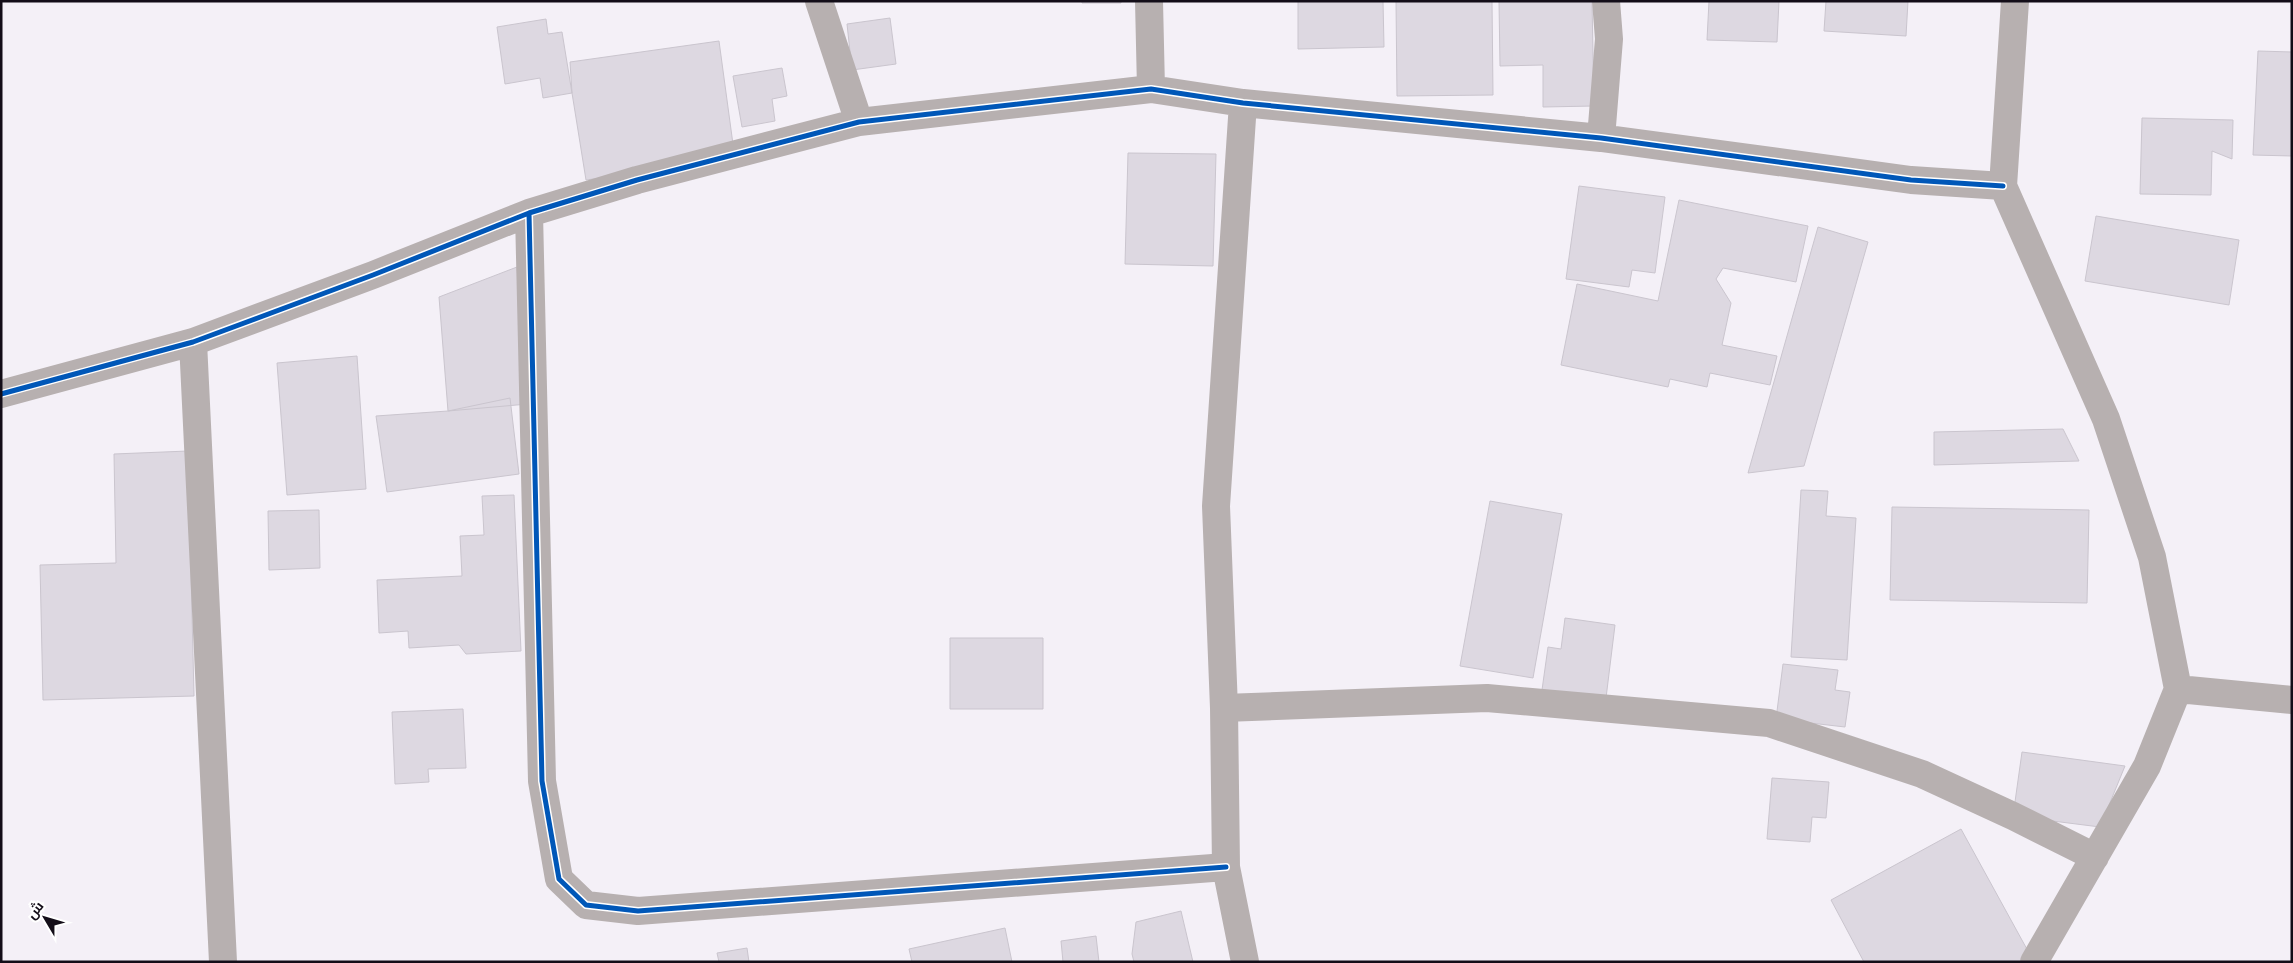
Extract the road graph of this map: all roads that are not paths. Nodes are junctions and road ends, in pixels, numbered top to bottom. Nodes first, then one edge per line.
1 (819, 1) edge
2 (1149, 1) edge
3 (1606, 1) edge
4 (2016, 1) edge
5 (1151, 89) junction
6 (1243, 103) junction
7 (859, 122) junction
8 (1601, 138) junction
9 (2003, 186) junction
10 (529, 213) junction
11 (193, 342) junction
12 (1, 394) edge
13 (2178, 689) junction
14 (2292, 700) edge
15 (1224, 708) junction
16 (2095, 857) junction
17 (1226, 867) junction
18 (223, 962) edge
19 (1245, 962) edge
20 (2034, 962) edge

1 - 7 street
2 - 5 street
3 - 8 street
4 - 9 street
5 - 6 street
5 - 7 street
6 - 8 street
6 - 15 street
7 - 10 street
8 - 9 street
9 - 13 street
10 - 11 street
10 - 17 street
11 - 12 street
11 - 18 street
13 - 14 street
13 - 16 street
15 - 16 street
15 - 17 street
16 - 20 street
17 - 19 street

